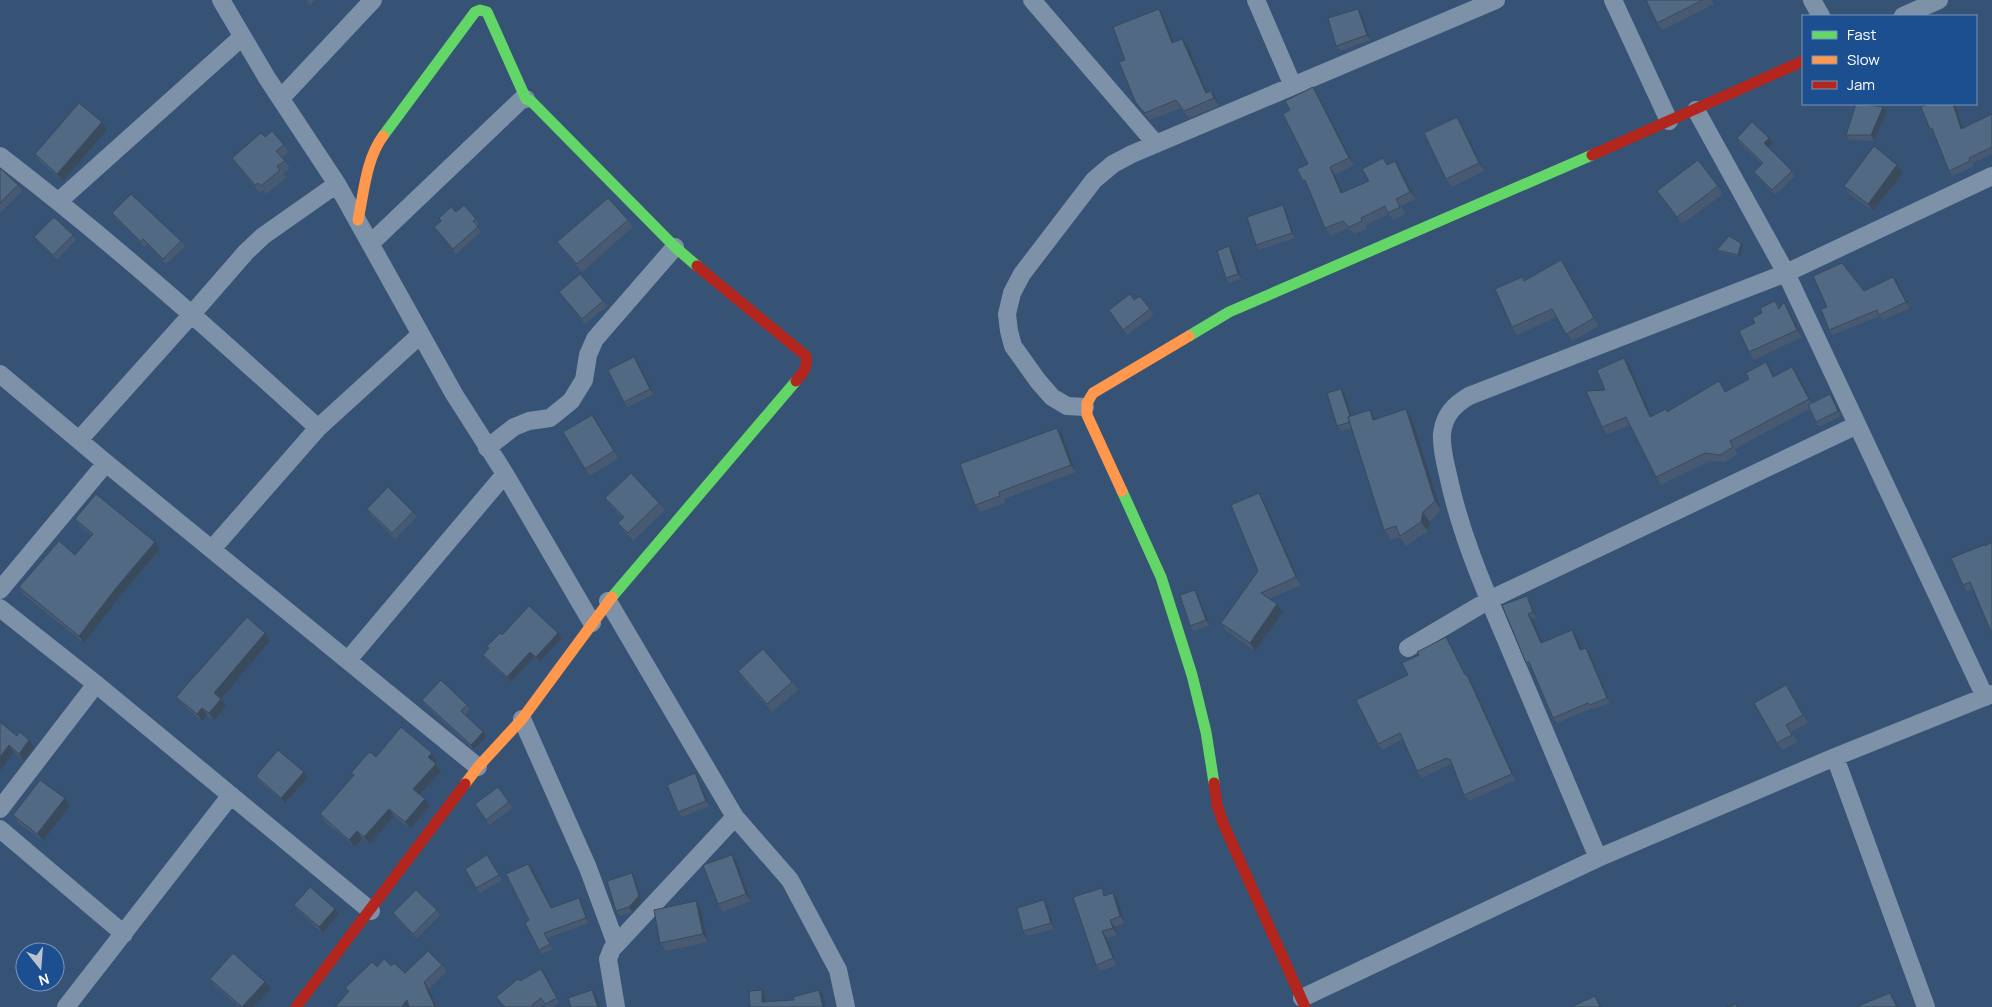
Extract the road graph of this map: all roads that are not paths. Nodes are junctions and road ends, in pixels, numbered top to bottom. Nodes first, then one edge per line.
1 (221, 0) edge
2 (373, 0) edge
3 (1032, 0) edge
4 (1256, 0) edge
5 (1496, 0) edge
6 (1613, 0) edge
7 (1812, 0) edge
8 (1939, 0) edge
9 (1820, 15) edge
10 (1905, 15) edge
11 (242, 37) junction
12 (1802, 61) edge
13 (1293, 86) junction
14 (281, 98) junction
15 (526, 99) junction
16 (1696, 110) junction
17 (1669, 121) junction
18 (1156, 144) junction
19 (0, 156) edge
20 (1992, 176) edge
21 (337, 184) junction
22 (59, 202) junction
23 (358, 220) junction
24 (371, 243) junction
25 (675, 246) junction
26 (1786, 273) junction
27 (192, 314) junction
28 (420, 335) junction
29 (0, 374) edge
30 (1085, 407) junction
31 (1857, 425) junction
32 (318, 428) junction
33 (79, 440) junction
34 (487, 448) junction
35 (106, 464) junction
36 (505, 474) junction
37 (212, 549) junction
38 (0, 590) edge
39 (608, 600) junction
40 (1490, 600) junction
41 (0, 608) edge
42 (592, 623) junction
43 (1408, 648) dead end
44 (348, 660) junction
45 (96, 684) junction
46 (1989, 695) edge
47 (522, 719) junction
48 (1835, 756) junction
49 (478, 767) junction
50 (231, 795) junction
51 (0, 809) edge
52 (735, 817) junction
53 (0, 829) edge
54 (1598, 858) junction
55 (370, 911) junction
56 (124, 934) junction
57 (616, 944) junction
58 (1304, 1002) edge
59 (66, 1007) edge
60 (296, 1007) edge
61 (616, 1007) edge
62 (846, 1007) edge
63 (1926, 1007) edge

1 - 11 street
2 - 14 street
3 - 18 street
4 - 13 street
5 - 13 street
6 - 17 street
7 - 9 street
8 - 10 street
11 - 14 street
11 - 22 street
12 - 16 street
13 - 18 street
14 - 21 street
15 - 23 street
15 - 24 street
15 - 25 street
16 - 17 street
16 - 26 street
17 - 30 street
18 - 30 street
19 - 22 street
20 - 26 street
21 - 23 street
21 - 27 street
22 - 27 street
23 - 24 street
24 - 28 street
25 - 34 street
25 - 39 street
26 - 31 street
26 - 40 street
27 - 32 street
27 - 33 street
28 - 32 street
28 - 34 street
29 - 33 street
30 - 58 street
31 - 40 street
31 - 46 street
32 - 37 street
33 - 35 street
34 - 36 street
35 - 37 street
35 - 38 street
36 - 42 street
36 - 44 street
37 - 44 street
39 - 42 street
39 - 52 street
40 - 43 street
40 - 54 street
41 - 45 street
42 - 47 street
44 - 49 street
45 - 50 street
45 - 51 street
46 - 48 street
47 - 49 street
47 - 57 street
48 - 54 street
48 - 63 street
49 - 55 street
50 - 55 street
50 - 56 street
52 - 57 street
52 - 62 street
53 - 56 street
54 - 58 street
55 - 60 street
56 - 59 street
57 - 61 street

